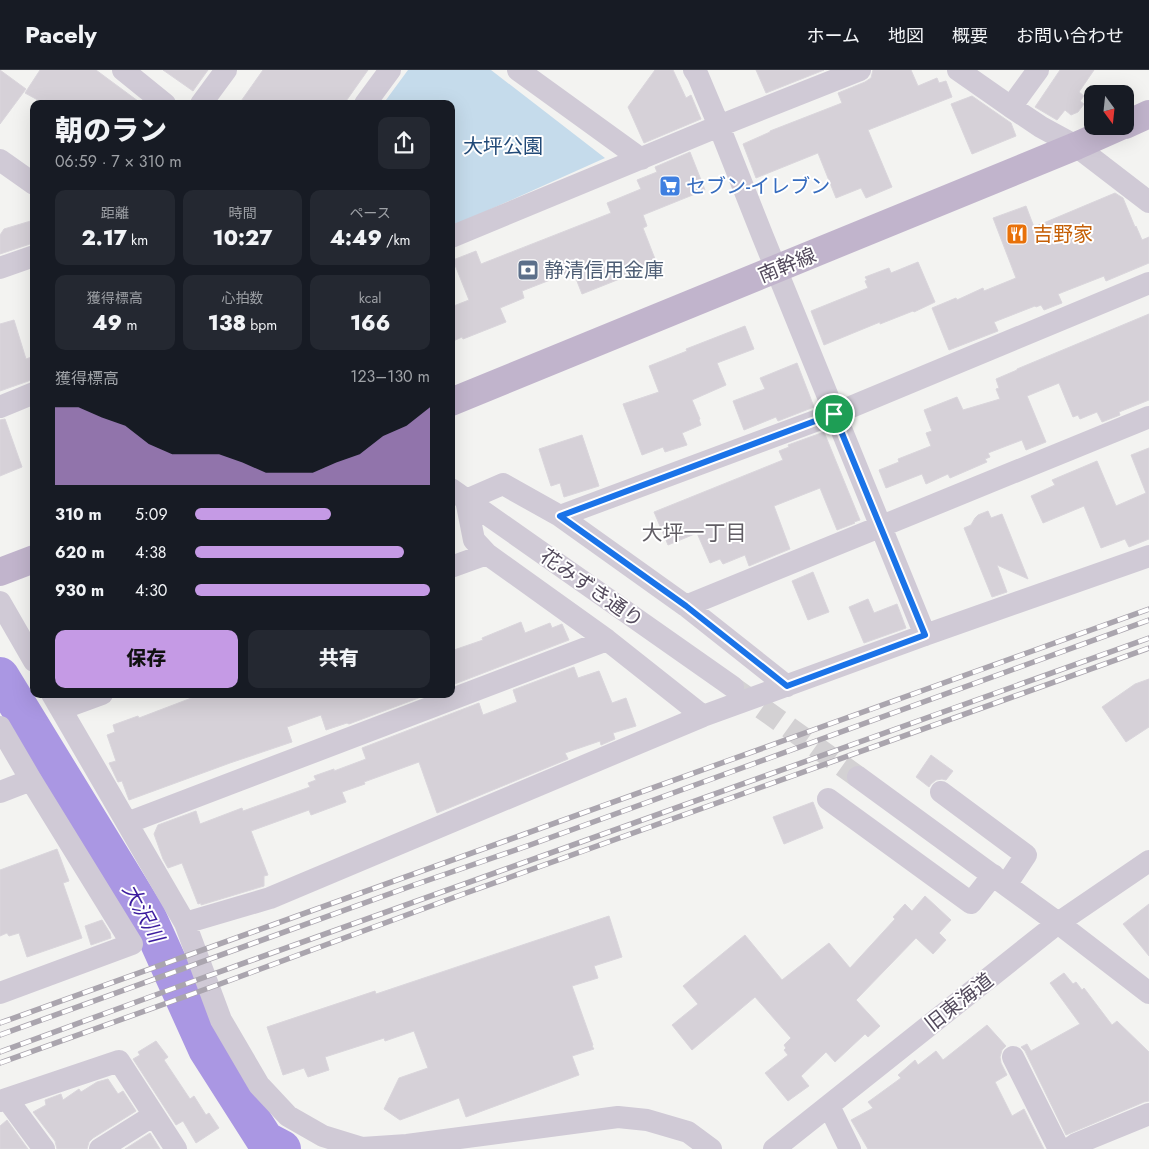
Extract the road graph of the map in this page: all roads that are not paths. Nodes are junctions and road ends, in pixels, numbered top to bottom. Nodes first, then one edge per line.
1 (123, 70) edge
2 (226, 70) edge
3 (390, 70) edge
4 (518, 70) edge
5 (694, 70) edge
6 (860, 70) edge
7 (958, 70) edge
8 (1038, 70) edge
9 (160, 100) edge
10 (204, 100) edge
11 (368, 100) edge
12 (1011, 107) junction
13 (1149, 114) edge
14 (1134, 120) edge
15 (719, 126) junction
16 (1101, 135) edge
17 (1076, 146) junction
18 (641, 159) junction
19 (0, 160) edge
20 (30, 181) edge
21 (1149, 202) edge
22 (455, 235) edge
23 (30, 257) edge
24 (0, 268) edge
25 (776, 269) junction
26 (1149, 283) edge
27 (30, 395) edge
28 (455, 400) edge
29 (0, 407) edge
30 (834, 414) junction
31 (1149, 417) edge
32 (458, 494) edge
33 (560, 516) junction
34 (880, 526) junction
35 (487, 554) junction
36 (1149, 556) edge
37 (30, 561) edge
38 (455, 566) edge
39 (0, 572) edge
40 (0, 602) edge
41 (686, 606) junction
42 (925, 635) junction
43 (607, 640) junction
44 (30, 654) edge
45 (787, 686) junction
46 (732, 687) tunnel mouth
47 (76, 698) edge
48 (455, 698) edge
49 (455, 698) edge
50 (57, 701) edge
51 (703, 716) junction
52 (0, 727) edge
53 (858, 777) tunnel mouth
54 (31, 780) junction
55 (0, 792) edge
56 (941, 792) dead end
57 (828, 799) dead end
58 (127, 823) junction
59 (1149, 861) edge
60 (999, 880) junction
61 (185, 923) junction
62 (1058, 923) junction
63 (0, 993) edge
64 (1149, 993) edge
65 (1013, 1057) dead end
66 (3, 1100) edge
67 (828, 1106) junction
68 (1149, 1114) edge
69 (154, 1115) junction
70 (321, 1142) edge
71 (44, 1149) edge
72 (100, 1149) edge
73 (176, 1149) edge
74 (711, 1149) edge
75 (774, 1149) edge
76 (850, 1149) edge
77 (1059, 1149) edge
78 (1069, 1149) edge

1 - 9 street
2 - 10 street
3 - 11 street
4 - 18 street
5 - 15 street
6 - 15 street
7 - 12 street
8 - 12 street
12 - 17 street
13 - 14 main road
15 - 18 street
15 - 25 street
16 - 17 main road, 南幹線
17 - 21 street
17 - 25 main road, 南幹線
18 - 22 street
19 - 20 street
23 - 24 street
25 - 28 main road, 南幹線
25 - 30 street
26 - 30 street
27 - 29 street
30 - 33 street
30 - 34 street
31 - 34 street
32 - 33 street
32 - 35 street
32 - 46 street, 花みずき通り
33 - 41 street
34 - 41 street
34 - 42 street
35 - 38 street
35 - 43 street
36 - 42 street
37 - 39 main road
40 - 44 street
41 - 45 street
42 - 45 street
43 - 48 street
43 - 51 street
45 - 51 street
47 - 50 street
49 - 58 street
50 - 58 street
51 - 61 street
52 - 54 street
53 - 60 street
54 - 55 street
54 - 63 street
56 - 60 street
57 - 60 street
58 - 61 street
59 - 62 street, 旧東海道
60 - 62 street
61 - 70 street
62 - 64 street
62 - 67 street, 旧東海道
65 - 77 street
66 - 69 street
66 - 71 street
67 - 75 street, 旧東海道
67 - 76 street
68 - 78 street
69 - 72 street
69 - 73 street
70 - 74 street

